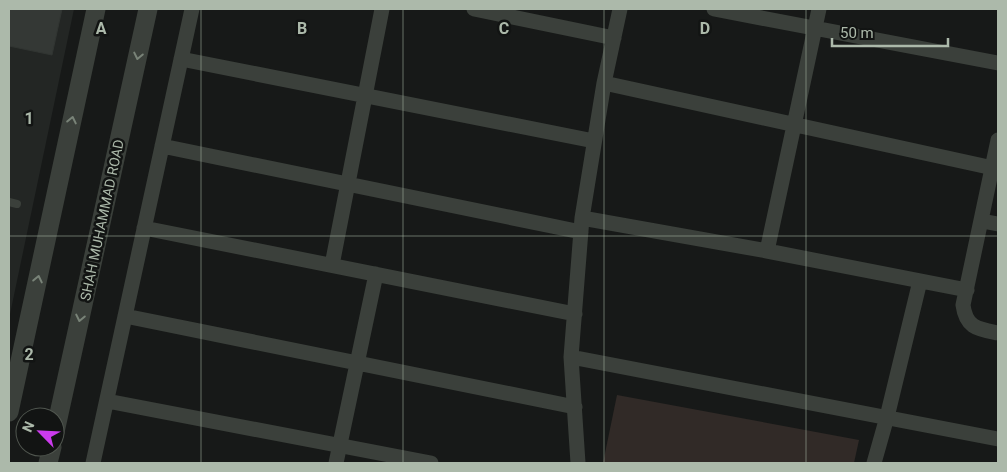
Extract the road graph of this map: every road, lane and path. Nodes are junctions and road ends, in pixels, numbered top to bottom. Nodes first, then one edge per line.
1 (96, 9) edge
2 (148, 9) edge
3 (192, 9) edge
4 (382, 9) edge
5 (474, 9) edge
6 (620, 9) edge
7 (714, 9) edge
8 (819, 9) edge
9 (815, 28) junction
10 (614, 38) junction
11 (181, 59) junction
12 (998, 63) edge
13 (604, 83) junction
14 (365, 95) junction
15 (794, 124) junction
16 (998, 140) edge
17 (594, 141) junction
18 (162, 146) junction
19 (993, 168) junction
20 (348, 184) junction
21 (982, 221) junction
22 (998, 224) edge
23 (581, 225) junction
24 (144, 228) junction
25 (767, 251) junction
26 (332, 265) junction
27 (376, 274) junction
28 (920, 281) junction
29 (968, 290) junction
30 (575, 314) junction
31 (125, 316) junction
32 (998, 333) edge
33 (571, 357) junction
34 (357, 363) junction
35 (107, 401) junction
36 (60, 407) edge
37 (574, 407) junction
38 (9, 412) edge
39 (887, 417) junction
40 (998, 439) edge
41 (340, 446) junction
42 (94, 463) edge
43 (336, 463) edge
44 (431, 463) edge
45 (578, 463) edge
46 (874, 463) edge

38 -> 1 street
2 -> 36 street, SHAH MUHAMMAD ROAD
3 - 11 street
4 - 14 street
5 - 10 street
6 - 10 street
7 - 9 street
8 - 9 street
9 - 12 street
9 - 15 street
10 - 13 street
11 - 14 street
11 - 18 street
13 - 15 street
13 - 17 street
14 - 17 street
14 - 20 street
15 - 19 street
15 - 25 street
16 - 19 street
17 - 23 street
18 - 20 street
18 - 24 street
19 - 21 street
20 - 23 street
20 - 26 street
21 - 22 street
21 - 29 street
23 - 25 street
23 - 30 street
24 - 26 street
24 - 31 street
25 - 28 street
26 - 27 street
27 - 30 street
27 - 34 street
28 - 29 street
28 - 39 street
29 - 32 street
30 - 33 street
31 - 34 street
31 - 35 street
33 - 37 street
33 - 39 street
34 - 37 street
34 - 41 street
35 - 41 street
35 - 42 street
37 - 45 street
39 - 40 street
39 - 46 street
41 - 43 street
41 - 44 street

